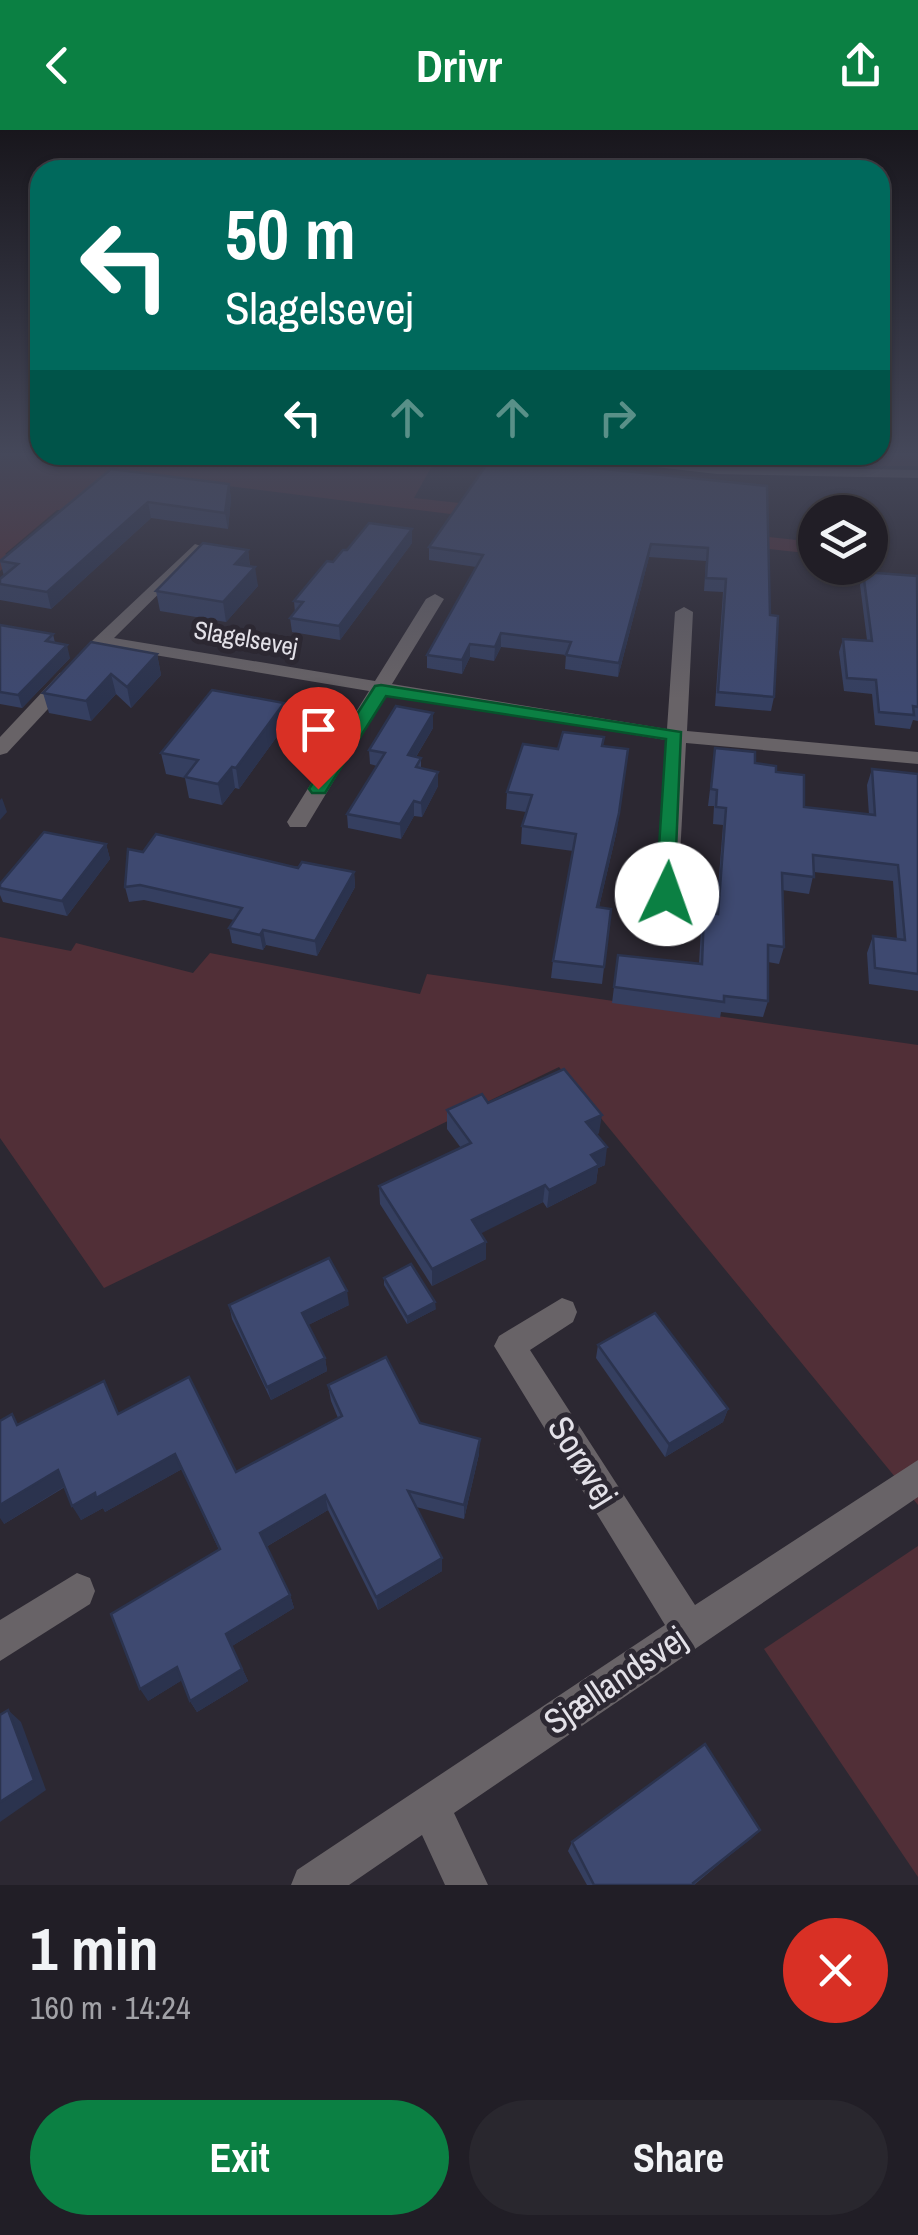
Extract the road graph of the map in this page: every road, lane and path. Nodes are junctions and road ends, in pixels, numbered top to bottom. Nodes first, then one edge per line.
1 (196, 549) edge
2 (435, 599) dead end
3 (684, 612) dead end
4 (88, 654) junction
5 (381, 690) junction
6 (675, 736) junction
7 (0, 748) edge
8 (918, 758) edge
9 (298, 822) dead end
10 (667, 894) dead end
11 (562, 1312) dead end
12 (918, 1477) edge
13 (77, 1591) dead end
14 (689, 1629) junction
15 (0, 1642) edge
16 (430, 1807) junction
17 (312, 1885) edge
18 (467, 1885) edge

1 - 4 street
2 - 5 street
3 - 6 street
4 - 5 street, Slagelsevej
4 - 7 street
5 - 6 street, Slagelsevej
5 - 9 street
6 - 8 street, Slagelsevej
6 - 10 street
11 - 14 street, Sorøvej
12 - 14 street, Sjællandsvej
13 - 15 street
14 - 16 street, Sjællandsvej
16 - 17 street, Sjællandsvej
16 - 18 street

